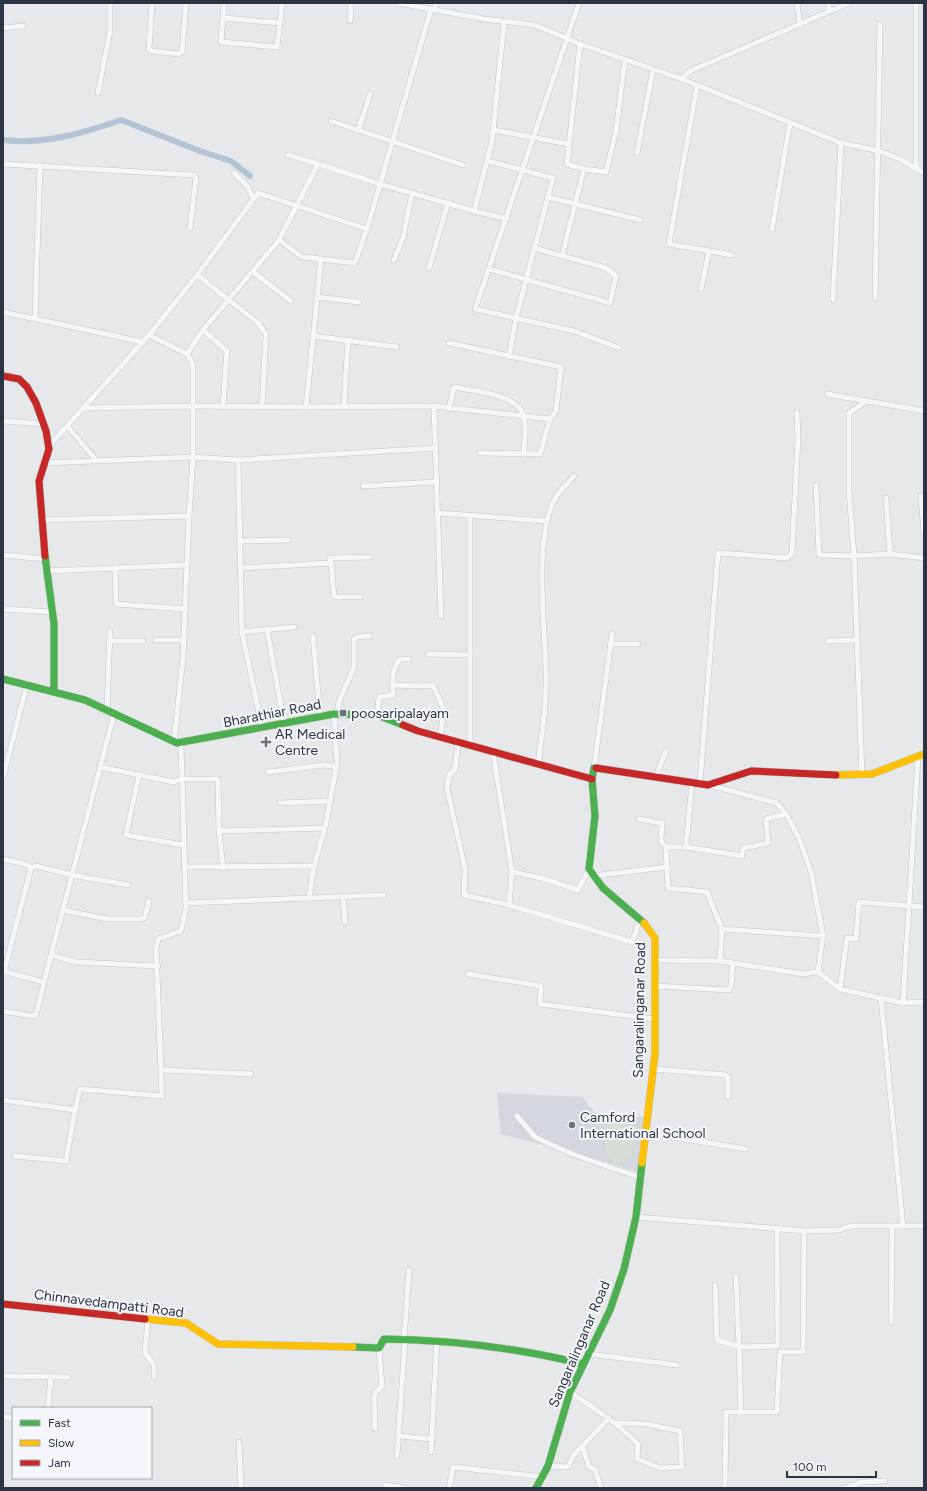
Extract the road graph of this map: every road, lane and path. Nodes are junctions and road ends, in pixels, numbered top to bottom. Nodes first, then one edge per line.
1 (110, 3) edge
2 (152, 3) edge
3 (186, 3) edge
4 (224, 3) edge
5 (282, 3) edge
6 (351, 3) edge
7 (398, 3) edge
8 (435, 3) edge
9 (579, 3) edge
10 (797, 3) edge
11 (829, 3) edge
12 (849, 3) edge
13 (916, 3) edge
14 (433, 9) junction
15 (829, 11) junction
16 (224, 18) junction
17 (350, 21) dead end
18 (504, 22) junction
19 (280, 23) junction
20 (880, 24) dead end
21 (800, 25) junction
22 (23, 26) dead end
23 (3, 28) edge
24 (568, 38) junction
25 (580, 44) junction
26 (625, 59) junction
27 (653, 70) junction
28 (682, 79) junction
29 (697, 86) junction
30 (98, 93) dead end
31 (370, 94) dead end
32 (331, 121) dead end
33 (790, 123) junction
34 (494, 130) junction
35 (358, 131) junction
36 (534, 137) junction
37 (392, 143) junction
38 (841, 143) junction
39 (568, 144) junction
40 (879, 151) junction
41 (637, 153) dead end
42 (288, 155) dead end
43 (488, 161) junction
44 (3, 164) edge
45 (318, 164) junction
46 (40, 165) junction
47 (463, 165) dead end
48 (584, 169) junction
49 (916, 169) junction
50 (524, 170) junction
51 (234, 173) dead end
52 (924, 173) edge
53 (380, 184) junction
54 (412, 193) junction
55 (547, 197) junction
56 (253, 199) junction
57 (448, 203) junction
58 (576, 204) junction
59 (298, 205) junction
60 (474, 211) junction
61 (507, 219) junction
62 (640, 220) dead end
63 (190, 228) dead end
64 (367, 229) junction
65 (772, 229) dead end
66 (279, 240) junction
67 (534, 248) junction
68 (709, 251) junction
69 (732, 255) dead end
70 (562, 256) junction
71 (321, 259) junction
72 (394, 260) dead end
73 (429, 268) dead end
74 (489, 269) junction
75 (253, 272) junction
76 (197, 275) junction
77 (527, 280) junction
78 (701, 290) dead end
79 (317, 297) junction
80 (875, 298) dead end
81 (230, 300) junction
82 (833, 300) dead end
83 (291, 301) dead end
84 (358, 302) dead end
85 (3, 312) edge
86 (35, 318) junction
87 (516, 318) junction
88 (203, 330) junction
89 (149, 335) junction
90 (313, 336) junction
91 (348, 340) junction
92 (143, 342) junction
93 (449, 343) dead end
94 (397, 346) dead end
95 (619, 348) dead end
96 (187, 354) junction
97 (509, 357) junction
98 (3, 376) edge
99 (827, 394) dead end
100 (867, 401) junction
101 (344, 405) junction
102 (193, 406) junction
103 (434, 406) junction
104 (223, 407) junction
105 (262, 407) junction
106 (306, 407) junction
107 (84, 408) junction
108 (449, 408) junction
109 (924, 411) edge
110 (797, 412) dead end
111 (524, 416) junction
112 (550, 418) junction
113 (3, 421) edge
114 (44, 424) junction
115 (68, 427) junction
116 (49, 446) junction
117 (435, 448) junction
118 (480, 453) dead end
119 (524, 454) junction
120 (193, 457) junction
121 (96, 460) junction
122 (238, 460) junction
123 (44, 463) junction
124 (574, 476) dead end
125 (436, 482) junction
126 (816, 485) dead end
127 (363, 486) dead end
128 (921, 496) dead end
129 (886, 498) dead end
130 (437, 514) junction
131 (189, 516) junction
132 (470, 516) junction
133 (41, 520) junction
134 (546, 521) junction
135 (924, 533) edge
136 (288, 540) dead end
137 (240, 541) junction
138 (890, 554) junction
139 (3, 555) edge
140 (854, 556) junction
141 (370, 557) dead end
142 (924, 558) edge
143 (45, 559) junction
144 (331, 564) junction
145 (186, 565) junction
146 (115, 568) junction
147 (240, 568) junction
148 (46, 571) junction
149 (360, 597) dead end
150 (3, 609) edge
151 (185, 609) junction
152 (52, 612) junction
153 (441, 616) dead end
154 (294, 627) dead end
155 (266, 629) junction
156 (110, 631) dead end
157 (242, 632) junction
158 (612, 634) dead end
159 (312, 636) dead end
160 (370, 636) dead end
161 (156, 640) dead end
162 (184, 640) junction
163 (857, 640) junction
164 (110, 641) junction
165 (143, 641) dead end
166 (828, 641) dead end
167 (610, 644) junction
168 (638, 644) dead end
169 (428, 654) dead end
170 (470, 655) junction
171 (409, 659) dead end
172 (3, 679) edge
173 (27, 684) junction
174 (393, 685) junction
175 (54, 691) junction
176 (111, 712) junction
177 (335, 714) junction
178 (377, 715) junction
179 (320, 717) junction
180 (284, 723) junction
181 (262, 727) junction
182 (440, 738) junction
183 (177, 743) junction
184 (458, 743) junction
185 (470, 746) junction
186 (666, 751) dead end
187 (494, 752) junction
188 (921, 756) edge
189 (538, 764) junction
190 (100, 767) junction
191 (594, 768) junction
192 (336, 769) junction
193 (268, 772) dead end
194 (862, 774) junction
195 (139, 775) junction
196 (656, 776) junction
197 (3, 778) edge
198 (181, 779) junction
199 (592, 779) junction
200 (692, 782) junction
201 (700, 783) junction
202 (708, 785) junction
203 (330, 801) junction
204 (280, 803) dead end
205 (786, 814) junction
206 (639, 819) dead end
207 (325, 828) junction
208 (219, 830) junction
209 (183, 845) junction
210 (666, 847) junction
211 (686, 847) junction
212 (3, 859) edge
213 (314, 866) junction
214 (184, 867) junction
215 (666, 867) junction
216 (31, 868) junction
217 (223, 868) junction
218 (512, 872) junction
219 (591, 872) junction
220 (72, 875) junction
221 (128, 885) dead end
222 (384, 895) dead end
223 (342, 897) junction
224 (309, 898) junction
225 (149, 900) dead end
226 (186, 903) junction
227 (509, 905) junction
228 (908, 906) junction
229 (924, 907) edge
230 (63, 910) junction
231 (640, 920) junction
232 (345, 922) dead end
233 (722, 929) junction
234 (824, 936) junction
235 (51, 955) junction
236 (655, 960) junction
237 (720, 961) junction
238 (733, 963) junction
239 (158, 966) junction
240 (4, 971) edge
241 (818, 972) junction
242 (468, 974) dead end
243 (44, 982) junction
244 (655, 986) junction
245 (840, 989) junction
246 (881, 998) junction
247 (924, 1002) edge
248 (903, 1003) junction
249 (3, 1011) edge
250 (654, 1019) junction
251 (653, 1069) junction
252 (161, 1070) junction
253 (251, 1074) dead end
254 (728, 1097) dead end
255 (3, 1100) edge
256 (75, 1110) junction
257 (517, 1116) dead end
258 (646, 1133) junction
259 (746, 1149) dead end
260 (14, 1156) dead end
261 (641, 1178) junction
262 (636, 1217) junction
263 (892, 1226) junction
264 (924, 1226) edge
265 (903, 1227) junction
266 (777, 1228) junction
267 (804, 1231) junction
268 (409, 1270) dead end
269 (736, 1276) dead end
270 (715, 1285) dead end
271 (3, 1304) edge
272 (148, 1319) junction
273 (891, 1322) dead end
274 (405, 1340) junction
275 (437, 1340) junction
276 (778, 1346) junction
277 (739, 1347) junction
278 (379, 1348) junction
279 (780, 1352) junction
280 (589, 1354) junction
281 (583, 1364) junction
282 (677, 1365) dead end
283 (3, 1376) edge
284 (51, 1377) junction
285 (68, 1377) dead end
286 (154, 1377) dead end
287 (570, 1392) junction
288 (48, 1407) edge
289 (741, 1412) junction
290 (609, 1418) junction
291 (616, 1424) junction
292 (375, 1429) dead end
293 (399, 1436) junction
294 (432, 1439) junction
295 (240, 1442) dead end
296 (583, 1448) junction
297 (431, 1452) dead end
298 (397, 1456) dead end
299 (548, 1466) junction
300 (543, 1477) junction
301 (885, 1481) dead end
302 (385, 1485) dead end
303 (241, 1488) edge
304 (404, 1488) edge
305 (449, 1488) edge
306 (536, 1488) edge
307 (601, 1488) edge
308 (725, 1488) edge
309 (845, 1488) edge

1 - 30 street
2 - 3 street
4 - 16 street
5 - 19 street
6 - 17 street
7 - 14 street
8 - 14 street
9 - 24 street
10 - 21 street
11 - 15 street
12 - 15 street
13 - 49 street
14 - 18 street
14 - 37 street
15 - 21 street
16 - 19 street
16 - 19 street
18 - 24 street
18 - 34 street
20 - 40 street
21 - 28 street
22 - 23 street
24 - 25 street
24 - 36 street
25 - 26 street
25 - 39 street
26 - 27 street
26 - 48 street
27 - 28 street
27 - 41 street
28 - 29 street
29 - 33 street
29 - 68 street
31 - 35 street
32 - 35 street
33 - 38 street
33 - 65 street
34 - 36 street
34 - 43 street
35 - 37 street
36 - 39 street
36 - 50 street
37 - 47 street
37 - 53 street
38 - 40 street
38 - 82 street
39 - 48 street
40 - 49 street
40 - 80 street
42 - 45 street
43 - 50 street
43 - 60 street
44 - 46 street
45 - 53 street
45 - 59 street
46 - 63 street
46 - 86 street
48 - 58 street
49 - 52 street
50 - 55 street
50 - 61 street
51 - 56 street
53 - 54 street
53 - 64 street
54 - 57 street
54 - 72 street
55 - 58 street
55 - 67 street
56 - 59 street
56 - 76 street
57 - 60 street
57 - 73 street
58 - 62 street
58 - 70 street
59 - 64 street
59 - 66 street
60 - 61 street
61 - 74 street
64 - 71 street
66 - 71 street
66 - 75 street
67 - 70 street
67 - 77 street
68 - 69 street
68 - 78 street
70 - 77 street
71 - 79 street
74 - 77 street
74 - 87 street
75 - 81 street
75 - 83 street
76 - 81 street
76 - 89 street
77 - 87 street
79 - 84 street
79 - 90 street
81 - 88 street
81 - 105 street
85 - 86 street
86 - 92 street
87 - 95 street
87 - 97 street
88 - 96 street
88 - 104 street
89 - 92 street
89 - 96 street
90 - 91 street
90 - 106 street
91 - 94 street
91 - 101 street
92 - 107 street
93 - 97 street
96 - 102 street
97 - 112 street
98 - 114 main road
99 - 100 street
100 - 109 street
100 - 140 street
101 - 103 street
101 - 106 street
102 - 104 street
102 - 107 street
102 - 120 street
103 - 108 street
103 - 117 street
104 - 105 street
105 - 106 street
107 - 115 street
108 - 111 street
108 - 111 street
110 - 201 street
111 - 112 street
111 - 119 street
112 - 119 street
113 - 114 street
114 - 116 main road
115 - 116 street
115 - 121 street
116 - 123 main road
117 - 122 street
117 - 125 street
118 - 119 street
120 - 121 street
120 - 122 street
120 - 131 street
121 - 123 street
122 - 137 street
123 - 133 main road
124 - 134 street
125 - 127 street
125 - 130 street
126 - 140 street
128 - 135 street
129 - 138 street
130 - 132 street
130 - 153 street
131 - 133 street
131 - 145 street
132 - 134 street
132 - 170 street
133 - 143 main road
134 - 189 street
136 - 137 street
137 - 147 street
138 - 140 street
138 - 142 street
139 - 143 street
140 - 163 street
141 - 144 street
143 - 148 main road
144 - 147 street
144 - 149 street
145 - 146 street
145 - 151 street
146 - 148 street
146 - 151 street
147 - 157 street
148 - 152 main road
150 - 152 street
151 - 162 street
152 - 175 main road
154 - 155 street
155 - 157 street
155 - 180 street
156 - 164 street
157 - 181 street
158 - 167 street
159 - 179 street
160 - 177 street
161 - 162 street
162 - 183 street
163 - 166 street
163 - 194 street
164 - 165 street
164 - 176 street
167 - 168 street
167 - 191 street
169 - 170 street
170 - 185 street
171 - 174 street
172 - 173 main road
173 - 175 main road
173 - 197 street
174 - 178 street
174 - 182 street
175 - 176 main road
176 - 183 main road
176 - 190 street
177 - 178 main road, Bharathiar Road
177 - 179 main road, Bharathiar Road
177 - 192 street
178 - 182 main road, Bharathiar Road
179 - 180 main road, Bharathiar Road
180 - 181 main road, Bharathiar Road
181 - 183 main road, Bharathiar Road
182 - 184 main road, Bharathiar Road
183 - 198 street
184 - 185 main road, Bharathiar Road
184 - 227 street
185 - 187 main road, Bharathiar Road
186 - 196 street
187 - 189 main road, Bharathiar Road
187 - 218 street
188 - 194 main road
188 - 228 street
189 - 199 main road, Bharathiar Road
190 - 195 street
190 - 220 street
191 - 196 main road
191 - 199 main road
192 - 193 street
192 - 203 street
194 - 202 main road
195 - 198 street
195 - 209 street
196 - 200 main road
198 - 208 street
198 - 209 street
199 - 219 main road
200 - 201 main road
200 - 211 street
201 - 202 main road
202 - 205 street
203 - 204 street
203 - 207 street
205 - 211 street
205 - 234 street
206 - 210 street
207 - 208 street
207 - 213 street
208 - 217 street
209 - 214 street
210 - 211 street
210 - 215 street
212 - 216 street
213 - 217 street
213 - 224 street
214 - 217 street
214 - 226 street
215 - 219 street
215 - 233 street
216 - 220 street
216 - 240 street
218 - 219 street
218 - 227 street
219 - 231 main road, Sangaralinganar Road
220 - 221 street
220 - 230 street
222 - 223 street
223 - 224 street
223 - 232 street
224 - 226 street
225 - 230 street
226 - 239 street
227 - 231 street
228 - 229 street
228 - 245 street
228 - 248 street
230 - 235 street
231 - 236 main road, Sangaralinganar Road
233 - 234 street
233 - 237 street
234 - 241 street
235 - 239 street
235 - 243 street
236 - 237 street
236 - 244 main road, Sangaralinganar Road
237 - 238 street
238 - 241 street
238 - 244 street
239 - 252 street
240 - 243 street
241 - 245 street
242 - 250 street
243 - 249 street
244 - 250 main road, Sangaralinganar Road
245 - 246 street
246 - 248 street
246 - 265 street
247 - 248 street
250 - 251 main road, Sangaralinganar Road
251 - 254 street
251 - 258 main road, Sangaralinganar Road
252 - 253 street
252 - 256 street
255 - 256 street
256 - 260 street
257 - 261 street
258 - 259 street
258 - 261 main road, Sangaralinganar Road
261 - 262 main road, Sangaralinganar Road
262 - 266 street
262 - 280 main road, Sangaralinganar Road
263 - 265 street
263 - 267 street
263 - 273 street
264 - 265 street
266 - 267 street
266 - 276 street
267 - 279 street
268 - 274 street
269 - 277 street
270 - 277 street
271 - 272 main road, Chinnavedampatti Road
272 - 278 main road, Chinnavedampatti Road
272 - 286 street
274 - 275 main road
274 - 278 main road
274 - 293 street
275 - 281 main road
275 - 294 street
276 - 277 street
276 - 279 street
277 - 289 street
278 - 292 street
279 - 289 street
280 - 281 main road, Sangaralinganar Road
280 - 282 street
281 - 287 main road, Sangaralinganar Road
283 - 284 street
284 - 285 street
284 - 288 street
287 - 290 street
287 - 299 main road, Sangaralinganar Road
289 - 308 street
290 - 291 street
290 - 296 street
291 - 291 street
293 - 294 street
293 - 298 street
294 - 297 street
295 - 303 street
296 - 299 street
296 - 307 street
299 - 300 main road, Sangaralinganar Road
300 - 305 street
300 - 306 main road, Sangaralinganar Road
301 - 309 street
302 - 304 street

